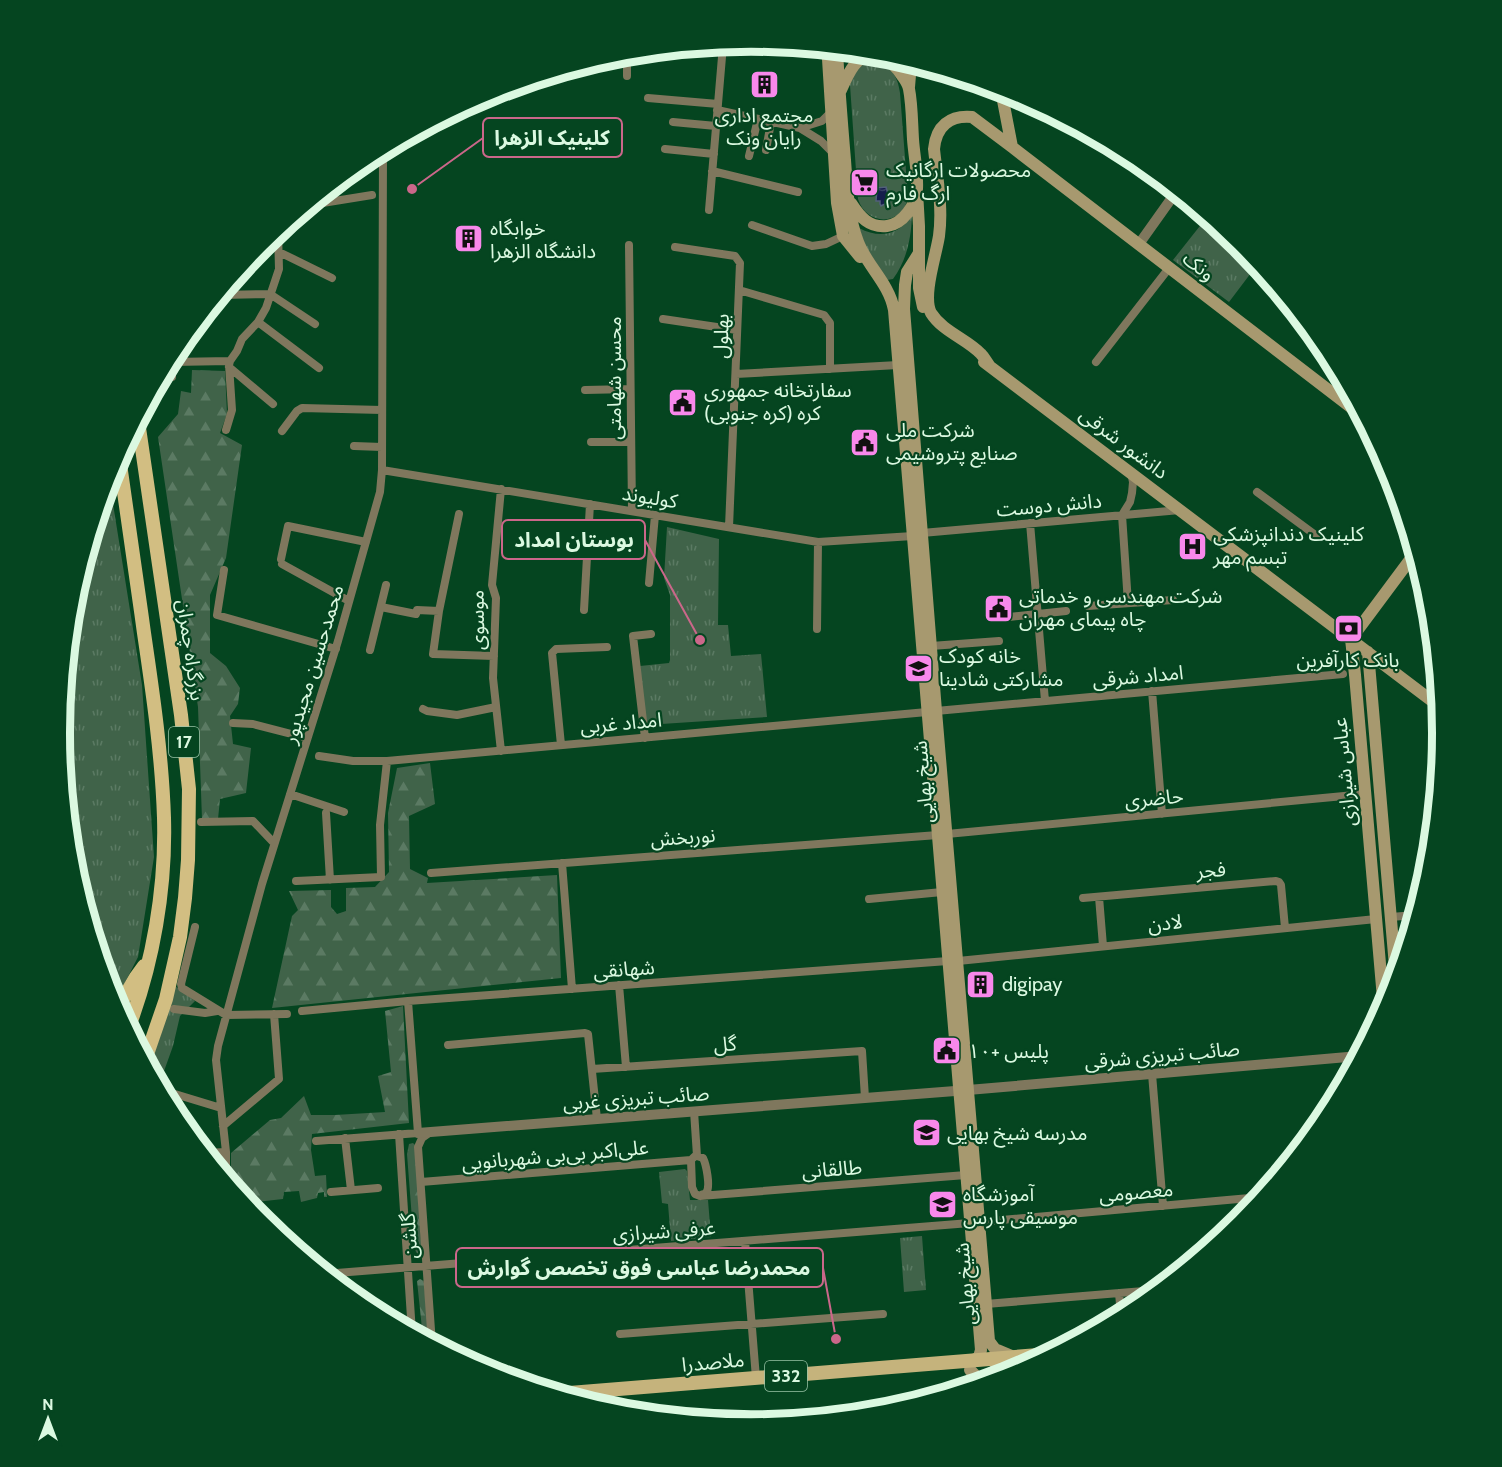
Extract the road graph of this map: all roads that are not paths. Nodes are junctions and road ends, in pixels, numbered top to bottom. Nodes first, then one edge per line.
1 (722, 53) edge
2 (830, 57) edge
3 (836, 58) edge
4 (858, 61) edge
5 (627, 64) edge
6 (898, 69) edge
7 (910, 72) edge
8 (627, 76) dead end
9 (909, 87) junction
10 (839, 93) junction
11 (648, 98) dead end
12 (1003, 101) edge
13 (718, 107) junction
14 (831, 112) junction
15 (758, 119) junction
16 (673, 122) dead end
17 (771, 122) junction
18 (716, 126) junction
19 (800, 128) junction
20 (1012, 147) junction
21 (665, 148) dead end
22 (766, 150) dead end
23 (833, 153) junction
24 (714, 154) junction
25 (749, 156) dead end
26 (383, 161) edge
27 (712, 171) junction
28 (917, 191) junction
29 (798, 192) dead end
30 (372, 195) dead end
31 (1172, 198) edge
32 (848, 199) junction
33 (324, 203) edge
34 (709, 210) dead end
35 (752, 225) dead end
36 (843, 236) junction
37 (279, 243) edge
38 (1138, 244) junction
39 (629, 245) dead end
40 (675, 247) dead end
41 (279, 252) junction
42 (919, 253) junction
43 (868, 264) junction
44 (1169, 268) junction
45 (332, 278) dead end
46 (739, 290) junction
47 (270, 294) junction
48 (230, 295) edge
49 (663, 319) dead end
50 (258, 322) junction
51 (315, 324) dead end
52 (737, 330) junction
53 (181, 361) edge
54 (1096, 362) dead end
55 (229, 364) junction
56 (898, 365) junction
57 (989, 365) junction
58 (319, 368) dead end
59 (830, 369) junction
60 (736, 374) junction
61 (630, 389) junction
62 (585, 390) dead end
63 (273, 404) dead end
64 (1347, 404) edge
65 (382, 410) junction
66 (226, 430) dead end
67 (282, 430) dead end
68 (140, 433) edge
69 (591, 442) dead end
70 (631, 442) junction
71 (354, 446) dead end
72 (382, 447) junction
73 (382, 470) junction
74 (1131, 473) junction
75 (122, 474) edge
76 (501, 489) junction
77 (1257, 492) dead end
78 (590, 504) junction
79 (1180, 510) junction
80 (632, 511) junction
81 (459, 514) dead end
82 (655, 515) junction
83 (1122, 515) junction
84 (1030, 523) junction
85 (729, 527) junction
86 (917, 535) junction
87 (1318, 537) dead end
88 (366, 542) junction
89 (818, 542) junction
90 (1410, 563) edge
91 (224, 570) dead end
92 (649, 583) dead end
93 (386, 585) dead end
94 (922, 589) junction
95 (1173, 600) dead end
96 (350, 602) junction
97 (1128, 603) junction
98 (1089, 606) dead end
99 (381, 607) junction
100 (584, 610) dead end
101 (439, 611) junction
102 (1066, 611) dead end
103 (1038, 614) junction
104 (1009, 617) dead end
105 (817, 629) dead end
106 (651, 634) dead end
107 (1351, 639) junction
108 (999, 641) dead end
109 (931, 646) junction
110 (607, 647) dead end
111 (336, 649) junction
112 (370, 650) dead end
113 (1368, 652) junction
114 (494, 656) junction
115 (1395, 672) junction
116 (1343, 674) dead end
117 (1370, 680) junction
118 (1152, 691) junction
119 (1431, 700) edge
120 (1045, 701) junction
121 (496, 707) junction
122 (423, 710) dead end
123 (932, 711) junction
124 (233, 723) dead end
125 (308, 738) junction
126 (645, 738) junction
127 (561, 746) junction
128 (501, 751) junction
129 (319, 756) dead end
130 (387, 761) junction
131 (290, 794) junction
132 (1365, 794) junction
133 (344, 812) dead end
134 (326, 813) dead end
135 (1162, 814) junction
136 (201, 822) dead end
137 (942, 835) junction
138 (274, 843) junction
139 (562, 863) junction
140 (431, 873) dead end
141 (330, 879) junction
142 (296, 881) dead end
143 (942, 892) junction
144 (1099, 897) junction
145 (1083, 898) dead end
146 (869, 899) dead end
147 (1407, 916) edge
148 (1391, 917) junction
149 (1376, 919) junction
150 (195, 927) dead end
151 (1285, 928) junction
152 (1103, 946) junction
153 (1394, 957) edge
154 (149, 960) junction
155 (953, 961) junction
156 (619, 986) junction
157 (1382, 988) edge
158 (572, 989) junction
159 (124, 998) edge
160 (408, 1001) junction
161 (174, 1009) dead end
162 (217, 1011) junction
163 (302, 1011) dead end
164 (274, 1014) junction
165 (287, 1014) dead end
166 (226, 1015) junction
167 (132, 1017) edge
168 (448, 1045) dead end
169 (148, 1050) edge
170 (1350, 1057) edge
171 (626, 1067) junction
172 (592, 1069) junction
173 (1152, 1074) junction
174 (964, 1090) junction
175 (173, 1094) edge
176 (865, 1098) junction
177 (221, 1108) junction
178 (694, 1111) junction
179 (597, 1119) junction
180 (223, 1126) junction
181 (431, 1132) junction
182 (418, 1133) junction
183 (399, 1134) junction
184 (345, 1138) junction
185 (316, 1141) dead end
186 (226, 1152) junction
187 (215, 1153) edge
188 (694, 1158) junction
189 (226, 1167) edge
190 (966, 1175) junction
191 (422, 1182) junction
192 (378, 1188) dead end
193 (351, 1190) junction
194 (332, 1192) dead end
195 (700, 1196) junction
196 (1249, 1198) edge
197 (1163, 1206) junction
198 (974, 1223) junction
199 (745, 1241) junction
200 (428, 1266) junction
201 (408, 1267) junction
202 (978, 1269) junction
203 (335, 1273) edge
204 (1142, 1291) edge
205 (1119, 1293) junction
206 (986, 1304) junction
207 (1120, 1306) edge
208 (883, 1314) dead end
209 (411, 1324) edge
210 (752, 1324) junction
211 (432, 1334) edge
212 (620, 1334) dead end
213 (995, 1349) junction
214 (1027, 1356) edge
215 (1015, 1357) junction
216 (982, 1371) edge
217 (756, 1378) junction
218 (580, 1392) edge
219 (609, 1399) edge

1 - 13 street
2 - 14 main road
3 - 10 main road
4 - 10 main road
5 - 8 street
6 - 9 main road
7 - 9 main road, شیخ بهایی
9 - 28 main road, شیخ بهایی
10 - 32 main road, شیخ بهایی
11 - 13 street
12 - 20 main road
13 - 15 street
13 - 18 street
14 - 19 street
14 - 23 main road
15 - 17 street
15 - 25 street
16 - 18 street
17 - 19 street
17 - 22 street
18 - 24 street
19 - 23 street
20 - 38 main road, ونک
20 - 57 main road, ونک
21 - 24 street
23 - 36 main road
24 - 27 street
26 - 65 street, محمدحسین مجیدپور
27 - 29 street
27 - 34 street
28 - 32 main road
28 - 42 main road, شیخ بهایی
30 - 33 street
31 - 38 street
32 - 43 main road, شیخ بهایی
35 - 36 street
36 - 43 main road
37 - 41 street
38 - 44 main road, ونک
39 - 61 street, محسن شهامتی
40 - 46 street, بهلول
41 - 45 street
41 - 47 street
42 - 57 main road, دانشور شرقی
42 - 86 main road, شیخ بهایی
43 - 56 main road, شیخ بهایی
44 - 54 street
44 - 64 main road, ونک
46 - 52 street, بهلول
46 - 59 street
47 - 48 street
47 - 50 street
47 - 51 street
49 - 52 street
50 - 55 street
50 - 58 street
52 - 60 street, بهلول
53 - 55 street
55 - 63 street
55 - 66 street
56 - 59 street
56 - 86 main road, شیخ بهایی
57 - 74 main road, دانشور شرقی
59 - 60 street
60 - 85 street, بهلول
61 - 62 street
61 - 70 street, محسن شهامتی
65 - 67 street
65 - 72 street, محمدحسین مجیدپور
68 - 169 highway, بزرگراه چمران / 17
69 - 70 street
70 - 80 street, محسن شهامتی
71 - 72 street
72 - 73 street, محمدحسین مجیدپور
73 - 76 street, کولیوند
73 - 88 street, محمدحسین مجیدپور
74 - 79 main road, دانشور شرقی
74 - 83 street
75 - 154 highway, 17
76 - 78 street, کولیوند
76 - 114 street, موسوی
77 - 87 street
78 - 80 street, کولیوند
78 - 100 street
79 - 83 street, دانش دوست
79 - 107 main road, دانشور شرقی
80 - 82 street, کولیوند
81 - 101 street
82 - 85 street, کولیوند
82 - 92 street
83 - 84 street, دانش دوست
83 - 97 street
84 - 86 street, دانش دوست
84 - 103 street
85 - 89 street, کولیوند
86 - 89 street, کولیوند
86 - 94 main road, شیخ بهایی
88 - 96 street, محمدحسین مجیدپور
88 - 96 street
89 - 105 street
90 - 107 main road
91 - 111 street
93 - 99 street
94 - 109 main road, شیخ بهایی
94 - 123 main road, شیخ بهایی
95 - 97 street
96 - 111 street, محمدحسین مجیدپور
97 - 98 street
99 - 101 street
99 - 112 street
101 - 114 street
102 - 103 street
103 - 104 street
103 - 120 street
106 - 126 street
107 - 113 main road, دانشور شرقی
107 - 132 main road, عباس شیرازی
108 - 109 street
109 - 123 main road, شیخ بهایی
110 - 127 street
111 - 125 street, محمدحسین مجیدپور
113 - 115 main road, دانشور شرقی
113 - 117 main road, عباس شیرازی
114 - 121 street, موسوی
115 - 117 main road
115 - 119 main road, دانشور شرقی
116 - 118 street, امداد شرقی
117 - 148 main road, عباس شیرازی
118 - 120 street, امداد شرقی
118 - 135 street
120 - 123 street, امداد شرقی
121 - 122 street
121 - 128 street, موسوی
123 - 126 street, امداد غربی
123 - 137 main road, شیخ بهایی
124 - 125 street
125 - 131 street, محمدحسین مجیدپور
126 - 127 street, امداد غربی
127 - 128 street, امداد غربی
128 - 130 street, امداد غربی
129 - 130 street, امداد غربی
130 - 141 street
131 - 133 street
131 - 138 street, محمدحسین مجیدپور
132 - 135 street, حاضری
132 - 149 main road, عباس شیرازی
134 - 141 street
135 - 137 street, حاضری
136 - 138 street
137 - 139 street, نوربخش
137 - 143 main road, شیخ بهایی
137 - 155 main road, شیخ بهایی
138 - 166 street, محمدحسین مجیدپور
139 - 140 street, نوربخش
139 - 158 street
141 - 142 street
143 - 146 street
143 - 155 main road, شیخ بهایی
144 - 145 street, فجر
144 - 151 street, فجر
144 - 152 street
147 - 148 street
148 - 153 main road, عباس شیرازی
149 - 151 street, لادن
149 - 157 main road, عباس شیرازی
150 - 162 street
151 - 152 street, لادن
152 - 155 street, لادن
154 - 159 highway
154 - 167 highway, 17
155 - 156 street, شهانقی
155 - 174 main road, شیخ بهایی
156 - 158 street, شهانقی
156 - 171 street
158 - 160 street, شهانقی
160 - 163 street, شهانقی
160 - 182 street
161 - 162 street
162 - 166 street
164 - 165 street
164 - 166 street
164 - 180 street
166 - 177 street, محمدحسین مجیدپور
168 - 172 street
170 - 173 street, صائب تبریزی شرقی
171 - 172 street, گل
171 - 176 street, گل
172 - 179 street
173 - 174 street, صائب تبریزی شرقی
173 - 197 street
174 - 176 street, صائب تبریزی غربی
174 - 190 main road, شیخ بهایی
174 - 198 main road, شیخ بهایی
175 - 177 street
176 - 178 street, صائب تبریزی غربی
177 - 180 street, محمدحسین مجیدپور
178 - 179 street, صائب تبریزی غربی
178 - 188 street
179 - 181 street, صائب تبریزی غربی
180 - 186 street, محمدحسین مجیدپور
181 - 182 street, صائب تبریزی غربی
181 - 191 street, گلشن
182 - 183 street, صائب تبریزی غربی
183 - 184 street, صائب تبریزی غربی
183 - 201 street, گلشن
184 - 185 street, صائب تبریزی غربی
184 - 193 street
186 - 187 street
186 - 189 street, محمدحسین مجیدپور
188 - 191 street, علی‌اکبر بی‌بی شهربانویی
188 - 195 street
188 - 195 street
190 - 195 street, طالقانی
190 - 198 main road, شیخ بهایی
191 - 200 street, گلشن
192 - 193 street
193 - 194 street
196 - 197 street, معصومی
197 - 198 street, معصومی
198 - 199 street, عرفی شیرازی
198 - 202 main road, شیخ بهایی
199 - 200 street, عرفی شیرازی
199 - 210 street
200 - 201 street, عرفی شیرازی
200 - 211 street, گلشن
201 - 203 street, عرفی شیرازی
201 - 209 street, گلشن
202 - 206 main road, شیخ بهایی
202 - 216 main road, شیخ بهایی
204 - 205 street
205 - 206 street
205 - 207 street
206 - 213 main road, شیخ بهایی
208 - 210 street
210 - 212 street
210 - 217 street
213 - 215 main road, شیخ بهایی
213 - 216 main road
214 - 215 main road, ملاصدرا / 332
215 - 216 main road, ملاصدرا / 332
216 - 217 main road, ملاصدرا / 332
216 - 219 main road, ملاصدرا / 332
217 - 218 main road, ملاصدرا / 332

